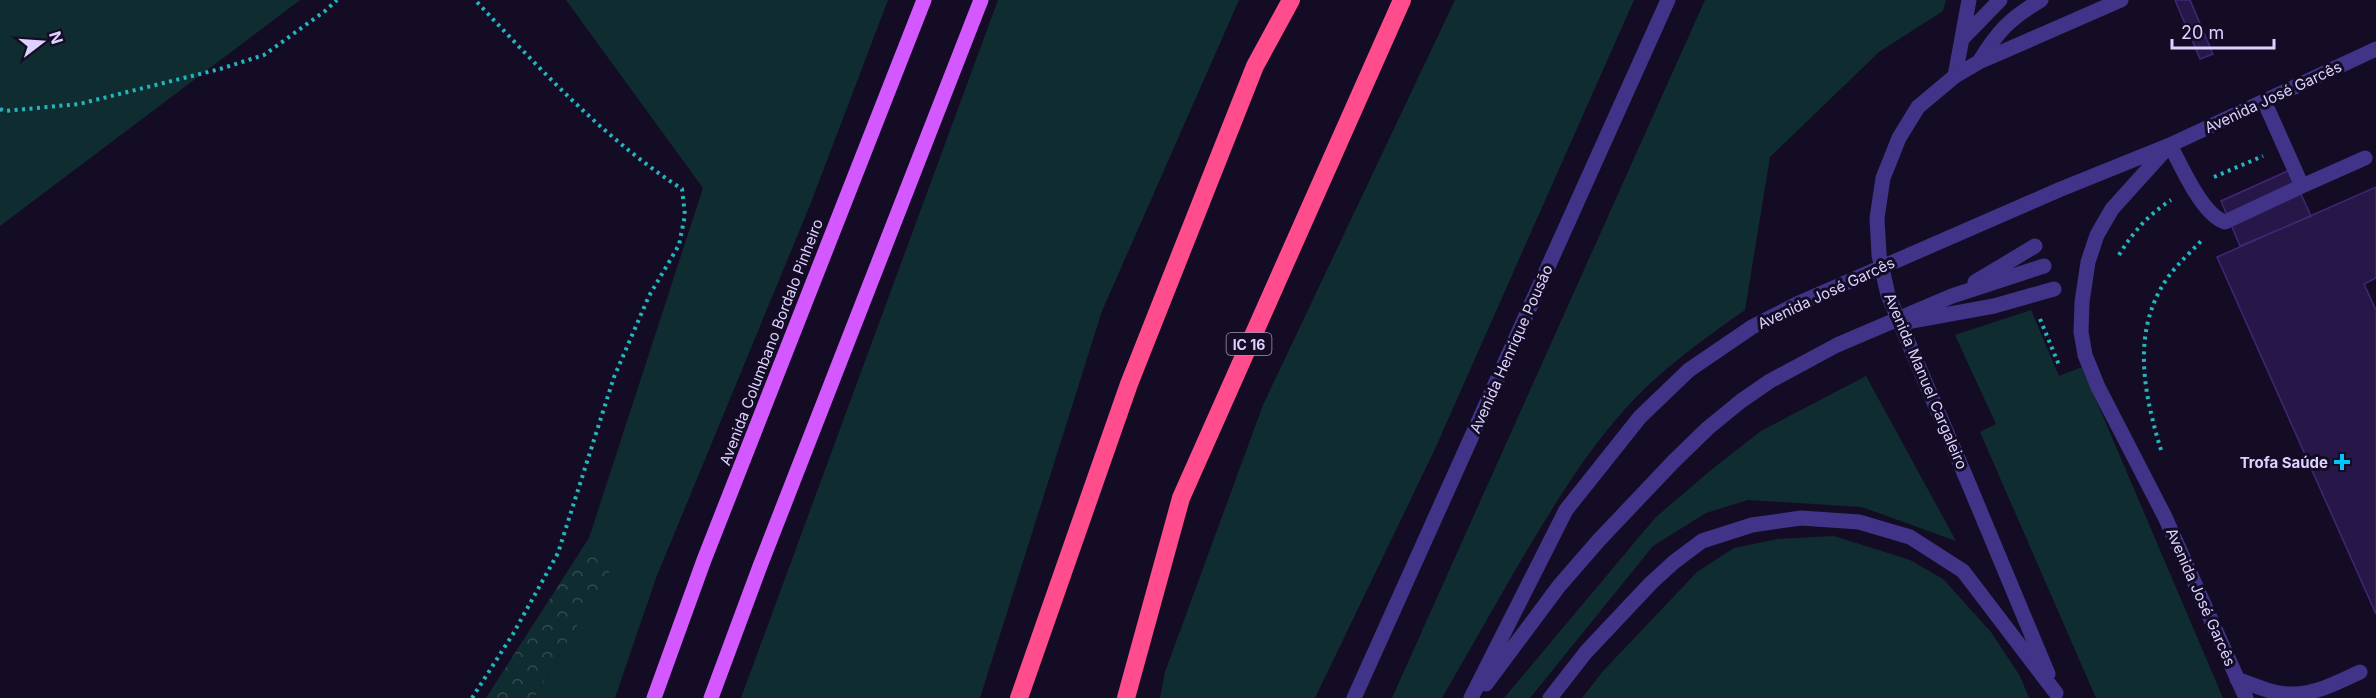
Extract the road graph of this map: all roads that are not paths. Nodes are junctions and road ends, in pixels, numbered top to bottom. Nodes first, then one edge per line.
1 (924, 0) edge
2 (981, 0) edge
3 (1290, 0) edge
4 (1402, 0) edge
5 (1668, 0) edge
6 (1969, 0) edge
7 (2000, 0) edge
8 (2041, 0) edge
9 (2121, 0) edge
10 (1962, 39) junction
11 (2376, 50) edge
12 (1979, 62) junction
13 (1955, 76) junction
14 (2264, 101) junction
15 (2170, 145) junction
16 (2365, 158) dead end
17 (2302, 186) junction
18 (2035, 246) dead end
19 (2044, 266) dead end
20 (2054, 289) dead end
21 (1952, 296) junction
22 (1879, 328) junction
23 (2360, 672) dead end
24 (2237, 679) junction
25 (2057, 696) edge
26 (654, 698) edge
27 (711, 698) edge
28 (1019, 698) edge
29 (1126, 698) edge
30 (1354, 698) edge
31 (1473, 698) edge
32 (1550, 698) edge
33 (2246, 698) edge

1 - 26 main road, Avenida Columbano Bordalo Pinheiro
2 - 27 main road
3 - 28 highway
4 - 29 highway, IC 16
5 - 30 street, Avenida Henrique Pousão
6 - 10 street
7 - 10 street
8 - 12 street
9 - 12 street, Avenida Manuel Cargaleiro
10 - 13 street
11 - 14 street, Avenida José Garcês
12 - 13 street, Avenida Manuel Cargaleiro
13 - 25 street, Avenida Manuel Cargaleiro, bridge
14 - 15 street, Avenida José Garcês
14 - 17 street
15 - 17 street
15 - 24 street, Avenida José Garcês
15 - 31 street, Avenida José Garcês
16 - 17 street
18 - 21 street
19 - 21 street
20 - 22 street
21 - 22 street
22 - 31 street
23 - 24 street
24 - 33 street, Avenida José Garcês
25 - 32 street

